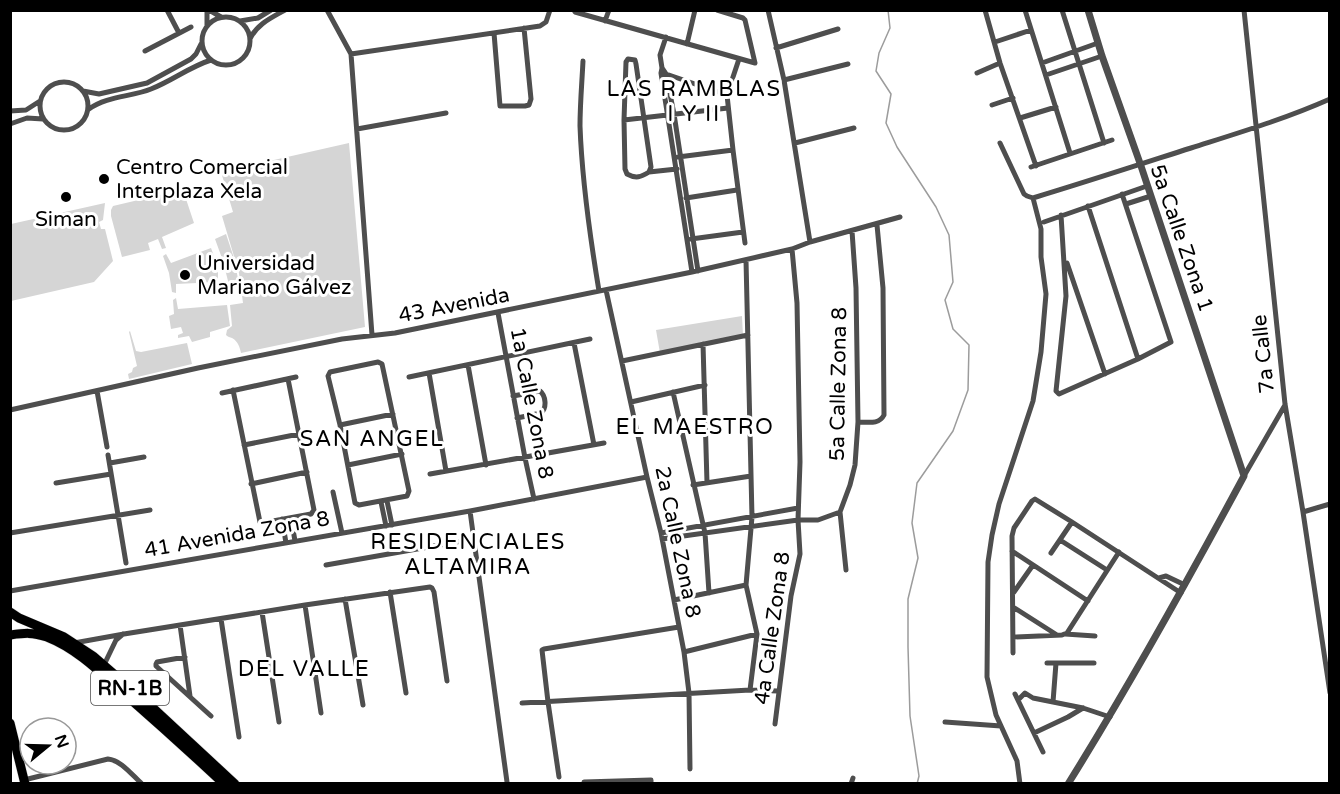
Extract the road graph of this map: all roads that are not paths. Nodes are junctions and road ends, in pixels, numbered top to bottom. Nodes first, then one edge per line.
1 (167, 10) edge
2 (208, 10) edge
3 (271, 10) edge
4 (285, 10) edge
5 (327, 10) edge
6 (550, 10) edge
7 (574, 10) edge
8 (609, 10) edge
9 (695, 10) edge
10 (717, 10) edge
11 (768, 10) edge
12 (985, 10) edge
13 (1025, 10) edge
14 (1062, 10) edge
15 (1088, 10) edge
16 (1244, 10) edge
17 (221, 17) junction
18 (240, 21) junction
19 (605, 21) junction
20 (207, 25) junction
21 (191, 27) dead end
22 (524, 28) junction
23 (838, 29) dead end
24 (1031, 30) junction
25 (179, 33) junction
26 (494, 33) junction
27 (666, 37) junction
28 (250, 39) junction
29 (994, 42) junction
30 (201, 43) junction
31 (687, 44) junction
32 (1098, 44) junction
33 (776, 48) junction
34 (145, 51) dead end
35 (1075, 52) junction
36 (351, 54) junction
37 (1102, 56) junction
38 (739, 58) junction
39 (211, 60) junction
40 (583, 61) dead end
41 (1000, 63) junction
42 (1042, 63) junction
43 (848, 64) dead end
44 (1080, 64) junction
45 (662, 68) junction
46 (977, 73) dead end
47 (666, 74) junction
48 (1046, 75) junction
49 (784, 80) junction
50 (83, 91) junction
51 (727, 94) junction
52 (1013, 98) junction
53 (1329, 99) edge
54 (40, 101) junction
55 (992, 105) dead end
56 (1056, 107) junction
57 (728, 108) junction
58 (89, 109) junction
59 (10, 111) edge
60 (446, 113) dead end
61 (671, 115) junction
62 (43, 118) junction
63 (644, 118) junction
64 (1020, 118) junction
65 (624, 120) junction
66 (10, 124) edge
67 (1257, 127) junction
68 (854, 128) dead end
69 (357, 129) junction
70 (1112, 140) dead end
71 (1104, 142) junction
72 (795, 143) junction
73 (1000, 143) dead end
74 (733, 150) junction
75 (1070, 153) junction
76 (678, 157) junction
77 (1141, 166) junction
78 (677, 169) junction
79 (649, 172) junction
80 (1147, 186) junction
81 (737, 190) junction
82 (1132, 191) junction
83 (1122, 194) junction
84 (1151, 196) junction
85 (684, 198) junction
86 (1033, 198) junction
87 (1135, 201) junction
88 (1126, 204) junction
89 (1088, 206) junction
90 (1061, 215) junction
91 (900, 217) dead end
92 (1044, 222) dead end
93 (877, 225) junction
94 (852, 231) junction
95 (743, 232) junction
96 (690, 239) junction
97 (810, 242) junction
98 (745, 243) dead end
99 (792, 249) junction
100 (1065, 256) junction
101 (746, 260) junction
102 (695, 272) junction
103 (606, 290) junction
104 (599, 291) junction
105 (498, 313) junction
106 (372, 335) junction
107 (748, 335) junction
108 (590, 339) dead end
109 (574, 343) junction
110 (703, 344) junction
111 (506, 357) junction
112 (1138, 359) junction
113 (622, 361) junction
114 (468, 364) junction
115 (429, 373) junction
116 (1105, 374) junction
117 (296, 377) dead end
118 (409, 377) dead end
119 (288, 379) junction
120 (705, 385) junction
121 (233, 390) junction
122 (97, 391) junction
123 (673, 392) junction
124 (222, 393) dead end
125 (513, 396) junction
126 (631, 402) junction
127 (1285, 404) junction
128 (10, 410) edge
129 (393, 414) junction
130 (517, 418) junction
131 (858, 422) junction
132 (340, 425) junction
133 (299, 434) junction
134 (604, 443) dead end
135 (244, 445) junction
136 (594, 445) junction
137 (107, 447) dead end
138 (402, 454) junction
139 (108, 455) dead end
140 (144, 457) dead end
141 (525, 458) junction
142 (110, 463) junction
143 (348, 465) junction
144 (486, 465) junction
145 (446, 471) junction
146 (307, 472) junction
147 (111, 474) junction
148 (430, 474) dead end
149 (751, 476) junction
150 (1244, 476) junction
151 (647, 477) junction
152 (56, 483) dead end
153 (707, 483) junction
154 (251, 484) junction
155 (693, 485) junction
156 (333, 492) dead end
157 (534, 499) junction
158 (384, 501) junction
159 (1329, 504) edge
160 (798, 508) junction
161 (150, 510) dead end
162 (470, 511) junction
163 (840, 512) junction
164 (1303, 512) junction
165 (118, 515) junction
166 (752, 517) junction
167 (291, 518) junction
168 (282, 519) junction
169 (798, 520) junction
170 (1072, 522) junction
171 (703, 524) junction
172 (389, 525) junction
173 (752, 526) junction
174 (10, 533) edge
175 (342, 533) junction
176 (705, 533) junction
177 (662, 536) junction
178 (474, 539) junction
179 (1060, 540) junction
180 (295, 541) junction
181 (286, 543) junction
182 (1012, 551) junction
183 (1119, 552) junction
184 (1052, 553) dead end
185 (126, 563) dead end
186 (326, 565) dead end
187 (1033, 565) junction
188 (846, 570) dead end
189 (1107, 570) junction
190 (1159, 579) junction
191 (746, 585) junction
192 (1185, 585) junction
193 (10, 591) edge
194 (390, 592) junction
195 (709, 593) junction
196 (1181, 593) junction
197 (1013, 594) junction
198 (345, 599) junction
199 (674, 600) junction
200 (1088, 601) junction
201 (305, 605) junction
202 (1013, 607) junction
203 (10, 612) edge
204 (262, 612) junction
205 (222, 619) junction
206 (180, 625) junction
207 (679, 627) junction
208 (124, 634) junction
209 (757, 634) junction
210 (1065, 634) junction
211 (11, 635) edge
212 (1058, 636) junction
213 (1095, 636) dead end
214 (1013, 637) junction
215 (74, 643) junction
216 (684, 652) junction
217 (1013, 653) dead end
218 (184, 657) junction
219 (1047, 663) dead end
220 (1056, 663) junction
221 (1094, 663) dead end
222 (101, 668) junction
223 (447, 681) dead end
224 (750, 690) junction
225 (778, 692) junction
226 (406, 693) dead end
227 (689, 693) junction
228 (1329, 693) edge
229 (190, 696) junction
230 (1033, 698) junction
231 (548, 702) junction
232 (1053, 702) junction
233 (522, 703) dead end
234 (363, 705) dead end
235 (1021, 706) junction
236 (1083, 708) junction
237 (321, 713) dead end
238 (211, 716) dead end
239 (1110, 717) junction
240 (945, 722) dead end
241 (10, 723) edge
242 (279, 723) dead end
243 (775, 724) dead end
244 (1001, 726) junction
245 (1034, 733) junction
246 (239, 737) dead end
247 (10, 751) edge
248 (1043, 752) dead end
249 (690, 769) dead end
250 (559, 777) dead end
251 (23, 782) edge
252 (507, 782) dead end
253 (584, 782) edge
254 (142, 783) edge
255 (224, 783) edge
256 (235, 783) edge
257 (651, 783) edge
258 (1020, 783) edge
259 (1068, 783) edge

1 - 25 street
2 - 17 street
2 - 20 street
3 - 18 street
4 - 28 street
5 - 36 street
6 - 22 street
7 - 19 street
8 - 19 street
9 - 31 street
10 - 38 street
11 - 33 street
12 - 29 street
13 - 24 street
14 - 35 street
15 - 32 street, 5a Calle Zona 1
16 - 67 street, 7a Calle
17 - 18 street
17 - 20 street
18 - 28 street
19 - 27 street
20 - 30 street
21 - 25 street
22 - 26 street
22 - 26 street
23 - 33 street
24 - 29 street
24 - 42 street
25 - 34 street
26 - 36 street
27 - 31 street
27 - 45 street
28 - 39 street
29 - 41 street
30 - 39 street
30 - 50 street
31 - 38 street
32 - 35 street
32 - 37 street, 5a Calle Zona 1
33 - 49 street
35 - 42 street
35 - 44 street
36 - 69 street
37 - 44 street
37 - 77 street, 5a Calle Zona 1
38 - 51 street
39 - 58 street
40 - 104 street
41 - 46 street
41 - 52 street
42 - 48 street
43 - 49 street
44 - 48 street
44 - 71 street
45 - 47 street
45 - 61 street
47 - 51 street
47 - 61 street
48 - 56 street
49 - 72 street
50 - 54 street
50 - 58 street
51 - 57 street
52 - 55 street
52 - 64 street
53 - 67 street
54 - 59 street
54 - 62 street
56 - 64 street
56 - 75 street
57 - 61 street
57 - 74 street
58 - 62 street
60 - 69 street
61 - 63 street
61 - 76 street
62 - 66 street
63 - 65 street
63 - 65 street
63 - 79 street
64 - 75 street
65 - 79 street
67 - 77 street
67 - 127 street, 7a Calle
68 - 72 street
69 - 106 street
70 - 71 street
71 - 75 street
72 - 97 street
73 - 86 street
74 - 76 street
74 - 81 street
76 - 78 street
76 - 85 street
77 - 80 street, 5a Calle Zona 1
77 - 86 street
78 - 79 street
78 - 85 street
80 - 82 street
80 - 84 street, 5a Calle Zona 1
81 - 85 street
81 - 95 street
82 - 83 street
82 - 87 street
83 - 88 street
83 - 89 street
84 - 87 street
84 - 150 street, 5a Calle Zona 1
85 - 96 street
86 - 244 street
87 - 88 street
88 - 112 street
89 - 90 street
89 - 112 street
90 - 92 street
90 - 100 street
91 - 93 street, 43 Avenida
93 - 94 street, 43 Avenida
93 - 131 street
94 - 97 street, 43 Avenida
94 - 131 street, 5a Calle Zona 8
95 - 96 street
95 - 98 street
96 - 102 street
97 - 99 street, 43 Avenida
99 - 101 street, 43 Avenida
99 - 160 street, 4a Calle Zona 8
100 - 116 street
100 - 116 street
101 - 102 street, 43 Avenida
101 - 107 street
102 - 103 street, 43 Avenida
103 - 104 street, 43 Avenida
103 - 113 street, 2a Calle Zona 8
104 - 105 street, 43 Avenida
105 - 106 street, 43 Avenida
105 - 111 street, 1a Calle Zona 8
106 - 122 street, 43 Avenida
107 - 110 street
107 - 149 street
108 - 109 street
109 - 111 street
109 - 136 street
110 - 113 street
110 - 120 street
111 - 114 street
111 - 125 street, 1a Calle Zona 8
112 - 116 street
113 - 126 street, 2a Calle Zona 8
114 - 115 street
114 - 144 street
115 - 118 street
115 - 145 street
117 - 119 street
119 - 121 street
119 - 133 street
120 - 123 street
120 - 153 street
121 - 124 street
121 - 135 street
122 - 128 street, 43 Avenida
122 - 137 street
123 - 126 street
123 - 155 street
125 - 130 street, 1a Calle Zona 8
125 - 130 street
126 - 151 street, 2a Calle Zona 8
127 - 150 street
127 - 164 street, 7a Calle
129 - 132 street
129 - 132 street
129 - 138 street
130 - 141 street, 1a Calle Zona 8
131 - 163 street, 5a Calle Zona 8
132 - 143 street
133 - 135 street
133 - 146 street
134 - 136 street
135 - 154 street
136 - 141 street
138 - 143 street
138 - 158 street
139 - 142 street
140 - 142 street
141 - 144 street
141 - 157 street, 1a Calle Zona 8
142 - 147 street
143 - 158 street
144 - 145 street
145 - 148 street
146 - 154 street
146 - 167 street
147 - 152 street
147 - 165 street
149 - 153 street
149 - 166 street
150 - 192 street
151 - 157 street, 41 Avenida Zona 8
151 - 177 street, 2a Calle Zona 8
153 - 155 street
154 - 168 street
155 - 171 street
156 - 175 street
157 - 162 street, 41 Avenida Zona 8
158 - 172 street
159 - 164 street
160 - 166 street
160 - 169 street, 4a Calle Zona 8
161 - 165 street
162 - 172 street, 41 Avenida Zona 8
162 - 178 street
163 - 169 street
163 - 188 street, 5a Calle Zona 8
164 - 228 street, 7a Calle
165 - 174 street
165 - 185 street
166 - 171 street
166 - 173 street
167 - 168 street
167 - 180 street
168 - 181 street
169 - 173 street
169 - 225 street, 4a Calle Zona 8
170 - 179 street
170 - 182 street
170 - 183 street
171 - 176 street
171 - 177 street
172 - 175 street, 41 Avenida Zona 8
173 - 176 street
173 - 191 street
175 - 180 street, 41 Avenida Zona 8
176 - 177 street
176 - 195 street
177 - 199 street, 2a Calle Zona 8
178 - 186 street
178 - 252 street
179 - 184 street
179 - 189 street
180 - 181 street, 41 Avenida Zona 8
181 - 193 street, 41 Avenida Zona 8
182 - 187 street
182 - 197 street
183 - 189 street
183 - 190 street
187 - 197 street
187 - 200 street
189 - 200 street
190 - 192 street
190 - 196 street
191 - 195 street
191 - 209 street
192 - 196 street
194 - 198 street
194 - 223 street
194 - 226 street
195 - 199 street
196 - 239 street
197 - 202 street
198 - 201 street
198 - 234 street
199 - 207 street, 2a Calle Zona 8
200 - 210 street
201 - 204 street
201 - 237 street
202 - 212 street
202 - 214 street
203 - 215 main road, RN-1B
204 - 205 street
204 - 242 street
205 - 206 street
205 - 246 street
206 - 208 street
206 - 218 street
207 - 216 street, 2a Calle Zona 8
207 - 231 street
208 - 215 street
208 - 222 street
209 - 216 street
209 - 224 street
210 - 212 street
210 - 213 street
211 - 222 main road, RN-1B
212 - 214 street
214 - 217 street
215 - 222 main road, RN-1B
216 - 227 street, 2a Calle Zona 8
218 - 229 street
218 - 229 street
219 - 220 street
220 - 221 street
220 - 232 street
222 - 255 main road, RN-1B
222 - 256 main road, RN-1B
224 - 225 street
224 - 227 street
225 - 243 street, 4a Calle Zona 8
227 - 231 street
227 - 249 street, 2a Calle Zona 8
229 - 238 street
230 - 232 street
230 - 235 street
230 - 235 street
231 - 233 street
231 - 250 street
232 - 236 street
235 - 245 street
236 - 239 street
236 - 245 street
239 - 259 street
240 - 244 street
241 - 251 main road
244 - 258 street
245 - 248 street
247 - 251 main road
251 - 254 street
253 - 257 street

